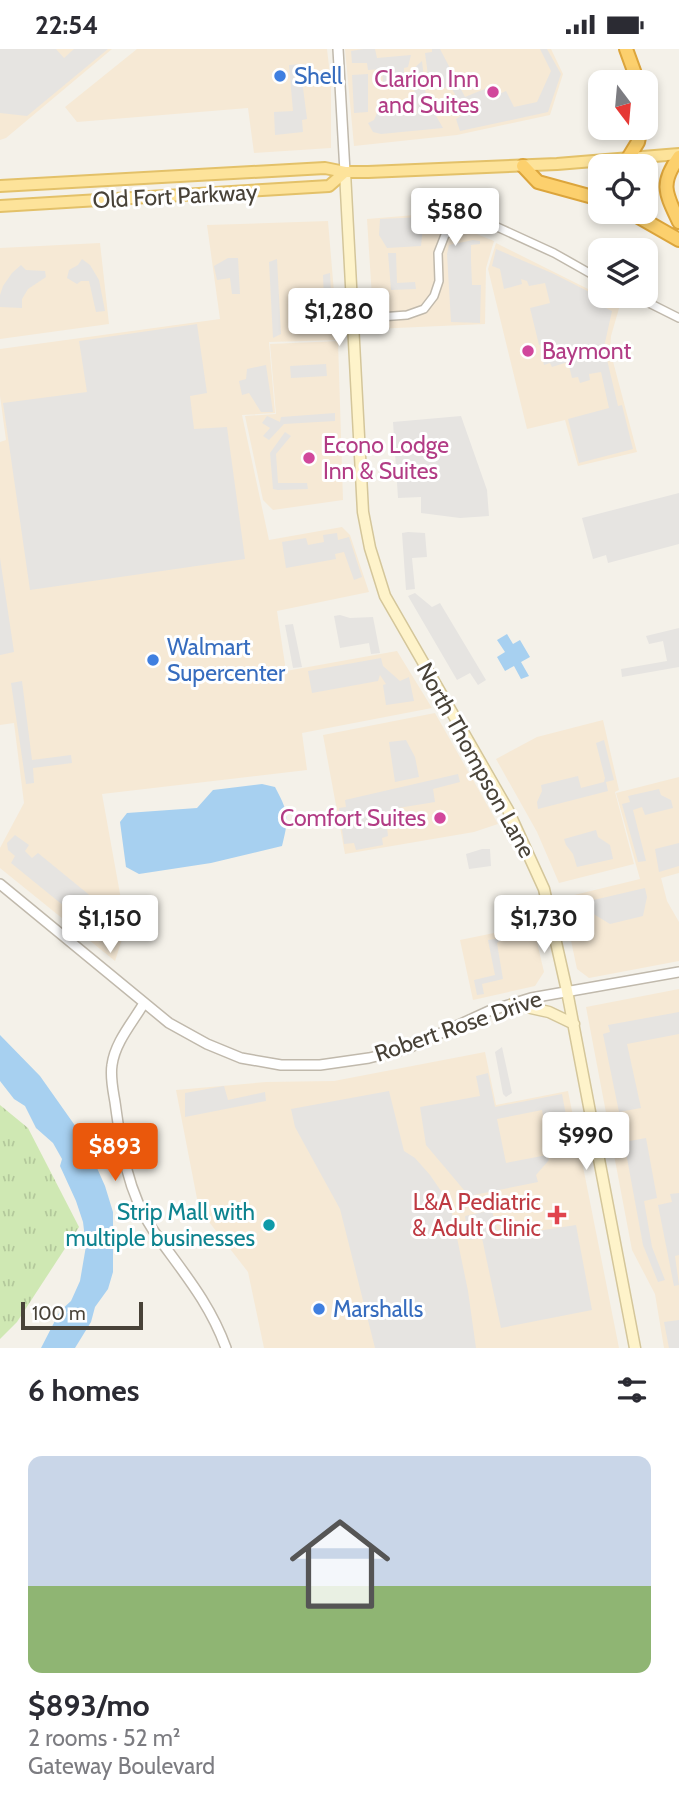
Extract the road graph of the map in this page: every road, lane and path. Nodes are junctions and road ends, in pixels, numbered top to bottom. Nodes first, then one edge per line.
1 (338, 49) edge
2 (626, 49) edge
3 (634, 70) edge
4 (679, 156) edge
5 (658, 158) edge
6 (588, 162) edge
7 (523, 166) junction
8 (345, 172) junction
9 (0, 186) edge
10 (588, 196) edge
11 (0, 206) edge
12 (679, 222) edge
13 (651, 224) edge
14 (679, 240) edge
15 (588, 272) edge
16 (658, 308) edge
17 (679, 318) edge
18 (353, 319) junction
19 (0, 884) edge
20 (679, 972) edge
21 (567, 991) junction
22 (144, 1003) junction
23 (513, 1004) junction
24 (573, 1024) junction
25 (226, 1348) edge
26 (635, 1348) edge

1 - 8 street
2 - 3 highway
4 - 5 main road, Old Fort Parkway
4 - 12 highway
6 - 7 main road, Old Fort Parkway
7 - 8 main road, Old Fort Parkway
7 - 10 highway
8 - 9 main road, Old Fort Parkway
8 - 11 main road, Old Fort Parkway
8 - 18 main road, North Thompson Lane
13 - 14 highway
15 - 18 street
16 - 17 street
18 - 21 main road, North Thompson Lane
19 - 22 street, Robert Rose Drive
20 - 21 street, Robert Rose Drive
21 - 23 street, Robert Rose Drive
21 - 24 main road, North Thompson Lane
22 - 23 street, Robert Rose Drive
22 - 25 street
23 - 24 main road
24 - 26 main road, North Thompson Lane

